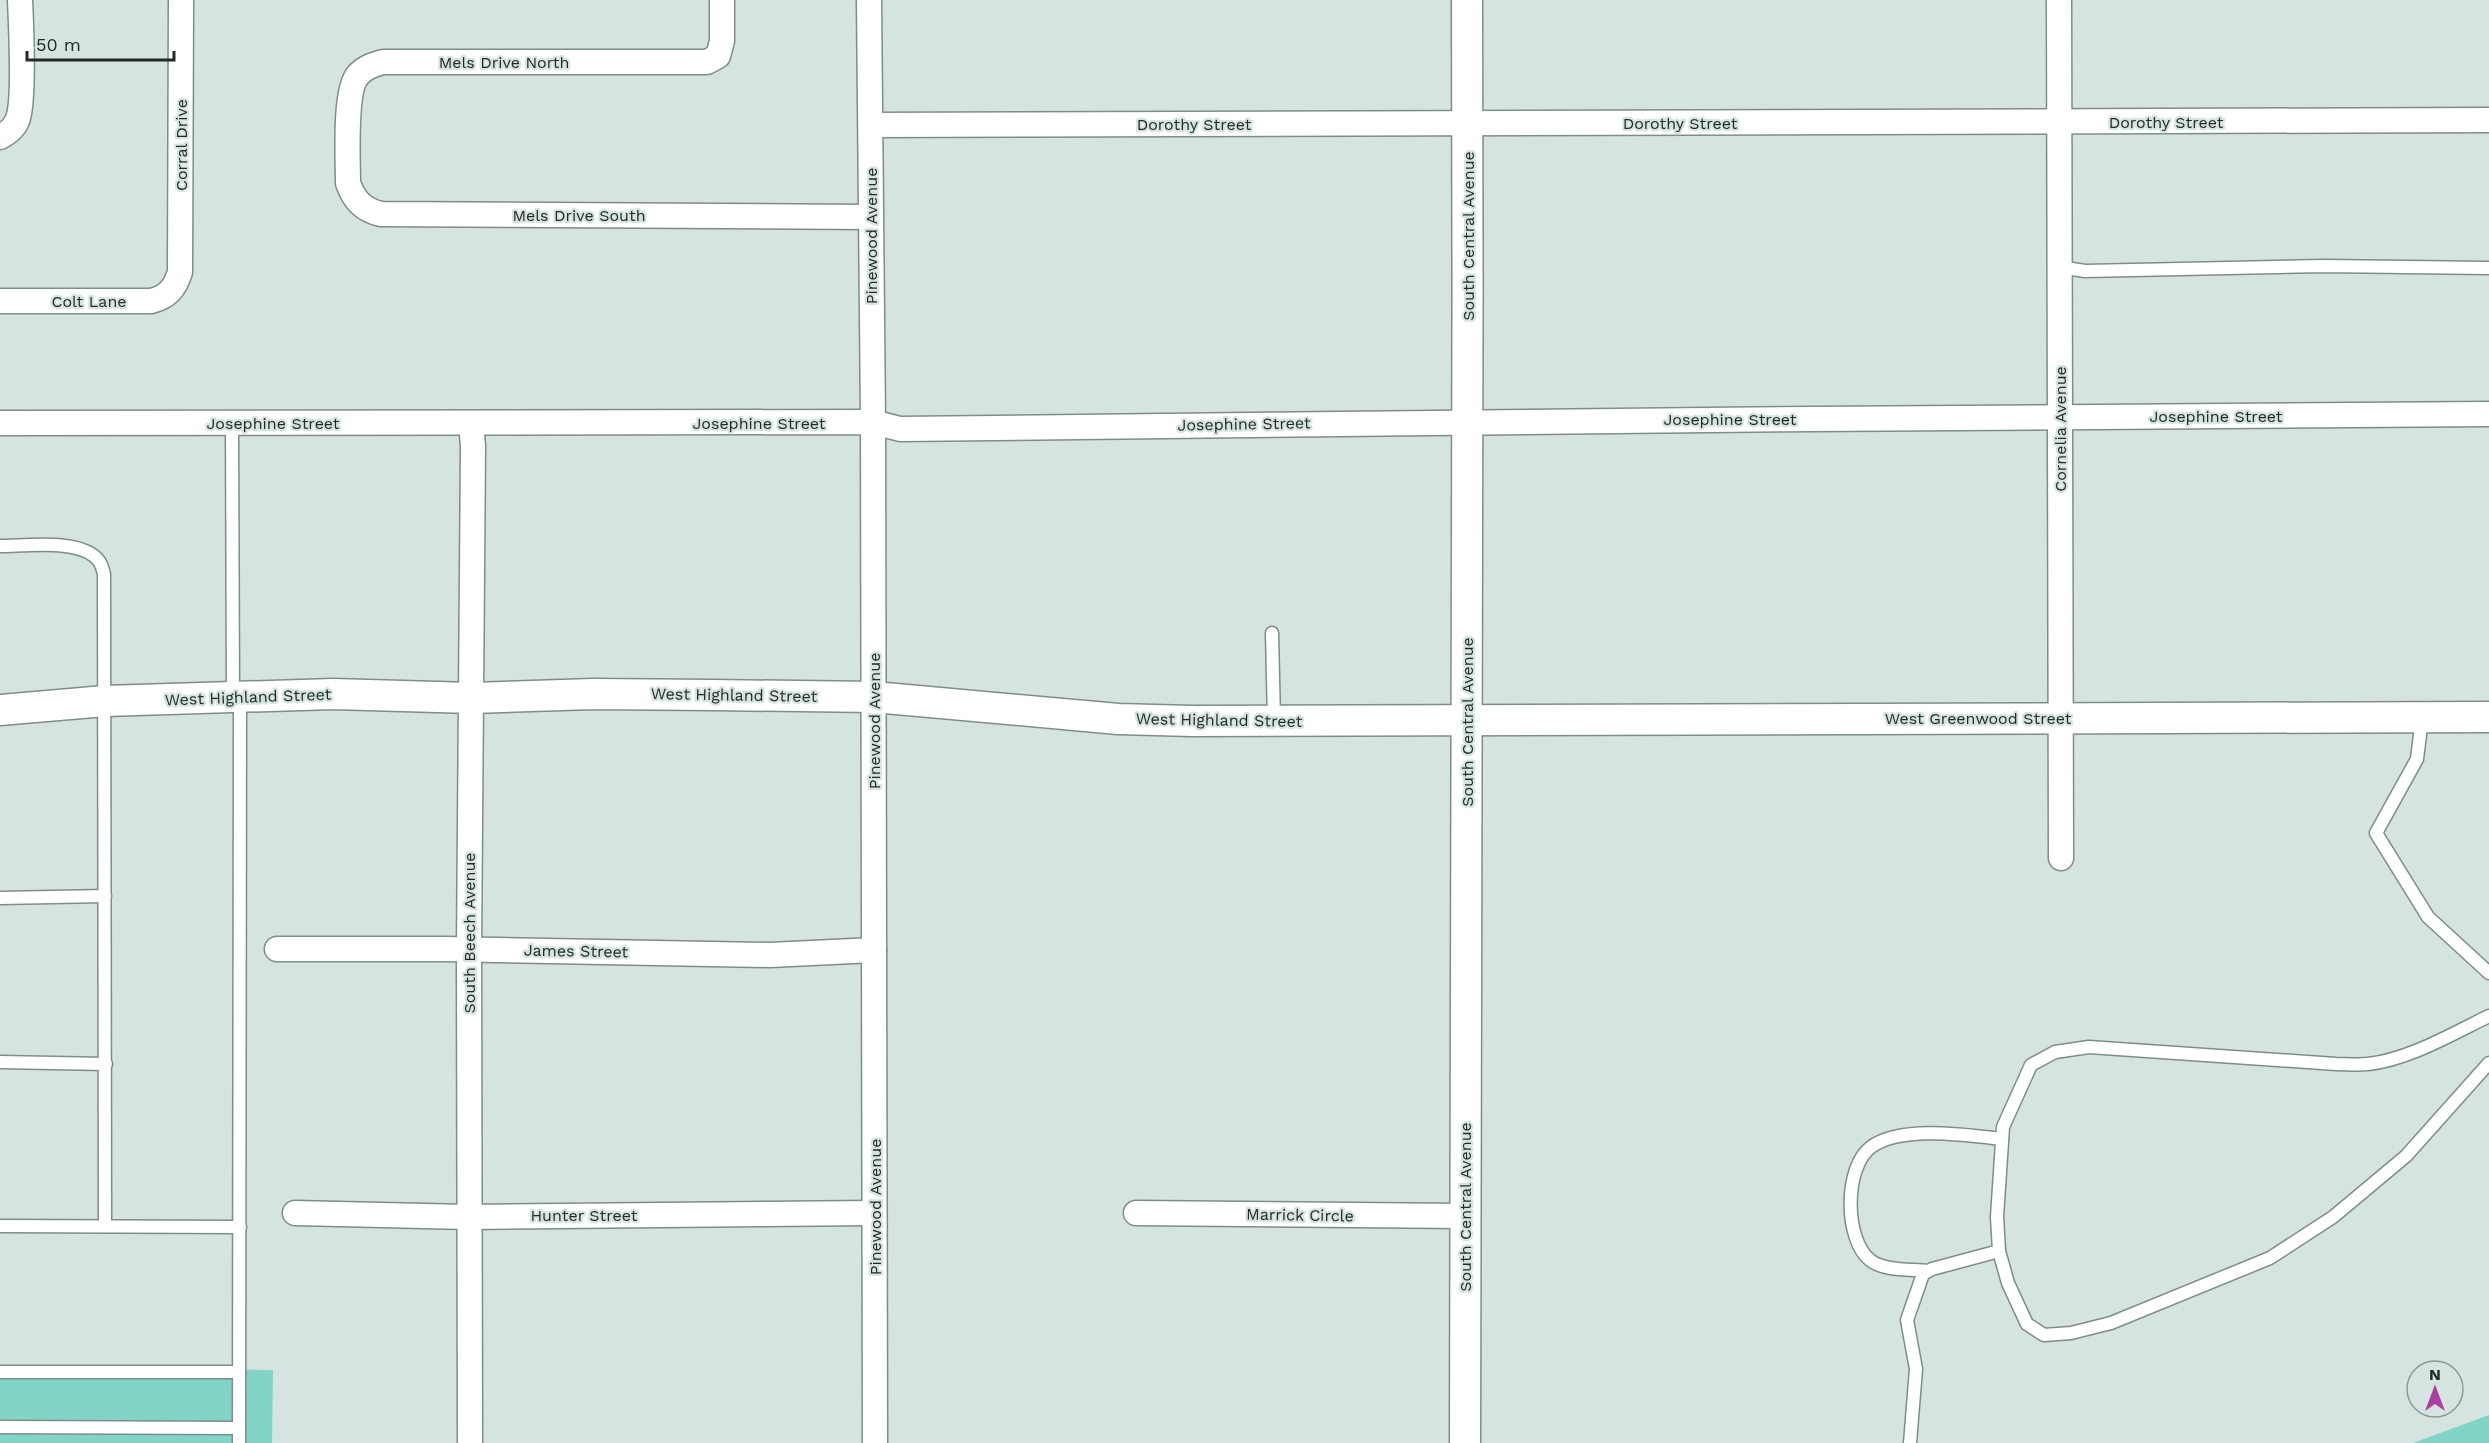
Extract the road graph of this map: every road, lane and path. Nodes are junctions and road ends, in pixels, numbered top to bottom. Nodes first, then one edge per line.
1 (20, 0) edge
2 (181, 0) edge
3 (722, 0) edge
4 (869, 0) edge
5 (1467, 0) edge
6 (2059, 0) edge
7 (2489, 120) edge
8 (2060, 123) junction
9 (1467, 124) junction
10 (871, 125) junction
11 (5, 133) edge
12 (349, 140) joint
13 (870, 217) junction
14 (2060, 267) junction
15 (2489, 268) edge
16 (173, 288) joint
17 (0, 301) edge
18 (2489, 414) edge
19 (2060, 419) junction
20 (1468, 421) junction
21 (873, 422) junction
22 (0, 423) edge
23 (232, 423) junction
24 (471, 423) junction
25 (0, 546) edge
26 (1272, 633) dead end
27 (236, 697) junction
28 (472, 698) junction
29 (874, 698) junction
30 (105, 701) junction
31 (0, 710) edge
32 (2060, 717) junction
33 (2422, 717) junction
34 (2489, 717) edge
35 (1274, 721) junction
36 (1467, 721) junction
37 (2061, 858) dead end
38 (105, 896) junction
39 (0, 898) edge
40 (277, 949) dead end
41 (469, 949) junction
42 (874, 950) junction
43 (2489, 973) edge
44 (2489, 1016) edge
45 (0, 1062) edge
46 (2489, 1063) edge
47 (106, 1064) junction
48 (2002, 1139) junction
49 (874, 1213) junction
50 (1136, 1213) dead end
51 (295, 1214) dead end
52 (1465, 1216) junction
53 (468, 1217) junction
54 (0, 1226) edge
55 (105, 1226) junction
56 (240, 1227) junction
57 (1999, 1251) junction
58 (1928, 1271) junction
59 (0, 1372) edge
60 (239, 1372) junction
61 (0, 1427) edge
62 (239, 1428) junction
63 (239, 1443) edge
64 (470, 1443) edge
65 (875, 1443) edge
66 (1465, 1443) edge
67 (1910, 1443) edge

1 - 11 street
2 - 16 street, Corral Drive
3 - 12 street, Mels Drive North
4 - 10 street, Pinewood Avenue
5 - 9 street, South Central Avenue
6 - 8 street, Cornelia Avenue
7 - 8 street, Dorothy Street
8 - 9 street, Dorothy Street
8 - 14 street, Cornelia Avenue
9 - 10 street, Dorothy Street
9 - 20 street, South Central Avenue
10 - 13 street, Pinewood Avenue
12 - 13 street, Mels Drive South
13 - 21 street, Pinewood Avenue
14 - 15 lane
14 - 19 street, Cornelia Avenue
16 - 17 street, Colt Lane
18 - 19 street, Josephine Street
19 - 20 street, Josephine Street
19 - 32 street, Cornelia Avenue
20 - 21 street, Josephine Street
20 - 36 street, South Central Avenue
21 - 24 street, Josephine Street
21 - 29 street, Pinewood Avenue
22 - 23 street, Josephine Street
23 - 24 street, Josephine Street
23 - 27 lane
24 - 28 street, South Beech Avenue
25 - 30 lane
26 - 35 lane
27 - 28 street, West Highland Street
27 - 30 street, West Highland Street
27 - 56 lane
28 - 29 street, West Highland Street
28 - 41 street, South Beech Avenue
29 - 35 street, West Highland Street
29 - 42 street, Pinewood Avenue
30 - 31 street, West Highland Street
30 - 38 lane
32 - 33 street, West Greenwood Street
32 - 36 street, West Greenwood Street
32 - 37 street, Cornelia Avenue
33 - 34 street, West Greenwood Street
33 - 43 lane
35 - 36 street, West Highland Street
36 - 52 street, South Central Avenue
38 - 39 lane
38 - 47 lane
40 - 41 street, James Street
41 - 42 street, James Street
41 - 53 street, South Beech Avenue
42 - 49 street, Pinewood Avenue
44 - 48 lane
45 - 47 lane
46 - 57 lane
47 - 55 lane
48 - 57 lane
48 - 58 lane
49 - 53 street, Hunter Street
49 - 65 street, Pinewood Avenue
50 - 52 street, Marrick Circle
51 - 53 street, Hunter Street
52 - 66 street, South Central Avenue
53 - 64 street, South Beech Avenue
54 - 55 lane
55 - 56 lane
56 - 60 lane
57 - 58 lane
58 - 67 lane
59 - 60 lane
60 - 62 lane
61 - 62 lane
62 - 63 lane

